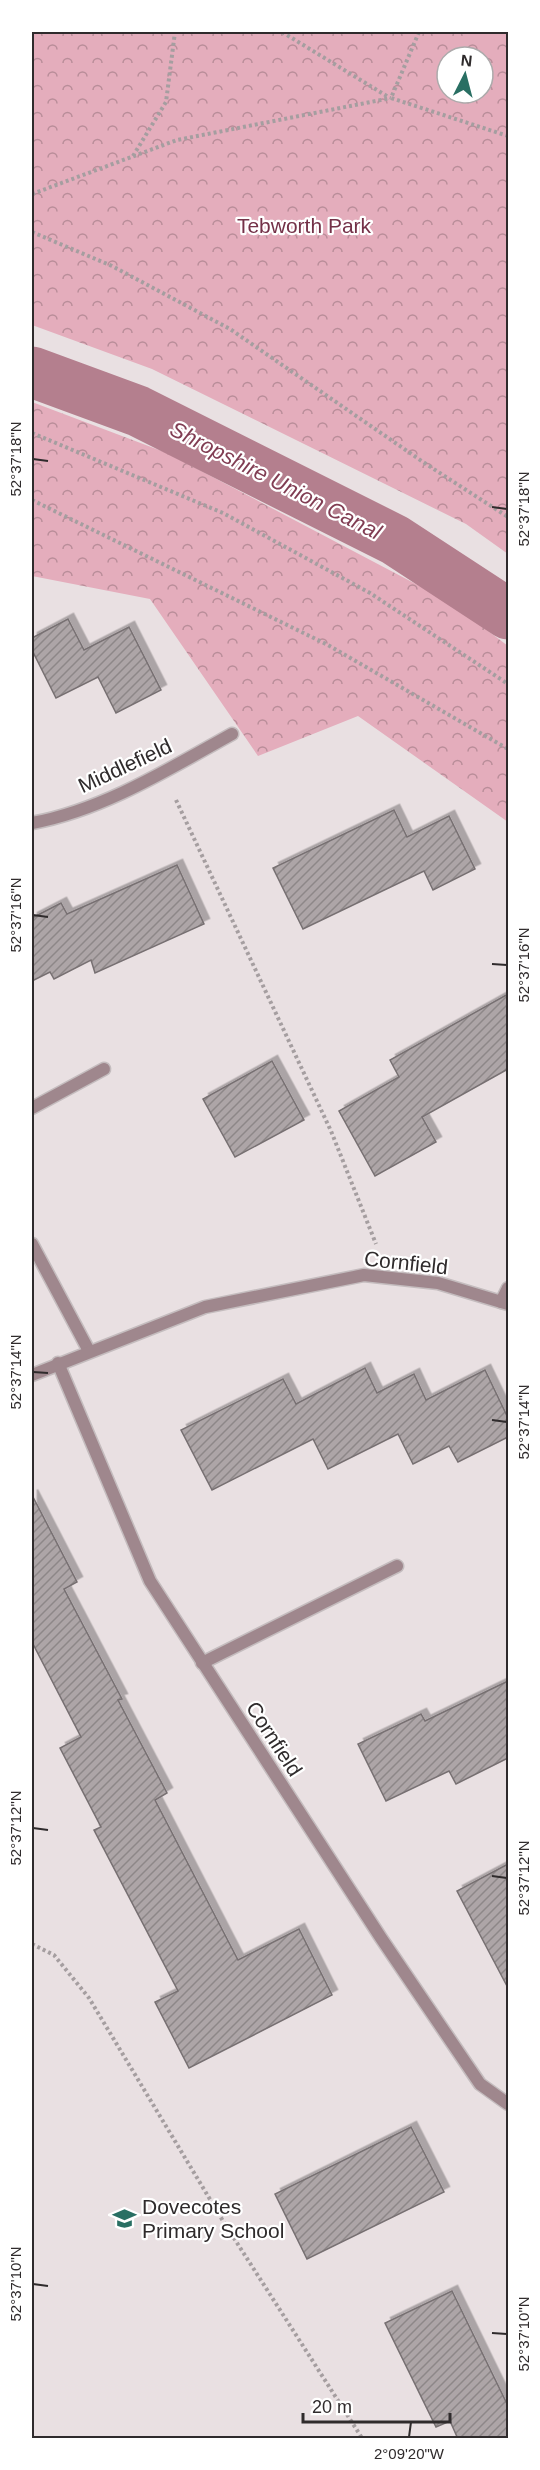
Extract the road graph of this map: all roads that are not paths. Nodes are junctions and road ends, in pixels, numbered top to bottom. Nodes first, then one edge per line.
1 (232, 734) dead end
2 (32, 823) edge
3 (104, 1069) dead end
4 (32, 1108) edge
5 (32, 1244) edge
6 (508, 1288) edge
7 (505, 1303) edge
8 (89, 1351) junction
9 (58, 1363) junction
10 (32, 1375) edge
11 (397, 1566) dead end
12 (202, 1663) junction
13 (508, 2104) edge

1 - 2 street, Middlefield
3 - 4 street
5 - 8 street
6 - 7 street
7 - 8 street, Cornfield
8 - 9 street, Cornfield
9 - 10 street, Cornfield
9 - 12 street, Cornfield
11 - 12 street
12 - 13 street, Cornfield

